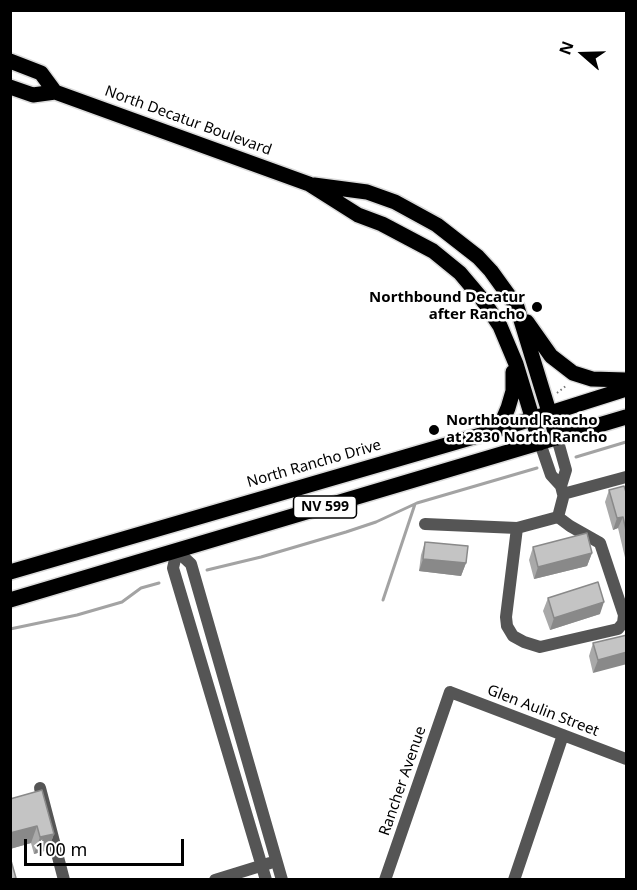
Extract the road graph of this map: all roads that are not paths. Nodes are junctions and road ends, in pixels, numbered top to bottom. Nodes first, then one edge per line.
1 (10, 62) edge
2 (10, 87) edge
3 (55, 92) junction
4 (309, 184) junction
5 (518, 307) junction
6 (516, 364) junction
7 (627, 380) edge
8 (627, 388) edge
9 (550, 413) junction
10 (627, 417) edge
11 (533, 418) junction
12 (484, 434) junction
13 (557, 438) junction
14 (540, 443) junction
15 (627, 477) edge
16 (562, 490) junction
17 (558, 517) junction
18 (424, 524) dead end
19 (170, 527) junction
20 (517, 528) junction
21 (177, 551) junction
22 (10, 572) edge
23 (10, 600) edge
24 (450, 692) joint
25 (230, 696) junction
26 (213, 701) junction
27 (563, 735) junction
28 (627, 759) edge
29 (40, 788) edge
30 (277, 861) junction
31 (262, 865) junction
32 (64, 879) edge
33 (214, 879) edge
34 (266, 879) edge
35 (282, 879) edge
36 (385, 879) edge
37 (514, 879) edge

1 - 3 main road, North Decatur Boulevard
2 - 3 main road, North Decatur Boulevard
3 - 4 main road, North Decatur Boulevard
4 - 5 main road, North Decatur Boulevard
4 - 6 main road, North Decatur Boulevard
5 - 7 main road
5 - 9 main road, North Decatur Boulevard
6 - 11 main road, North Decatur Boulevard
6 - 12 main road
8 - 9 main road, North Rancho Drive / NV 599
9 - 11 main road, North Rancho Drive / NV 599
9 - 13 main road, North Decatur Boulevard
10 - 13 main road, NV 599
11 - 12 main road, North Rancho Drive / NV 599
11 - 14 main road, North Decatur Boulevard
12 - 19 main road, North Rancho Drive / NV 599
13 - 14 main road, NV 599
13 - 16 street
14 - 16 street
14 - 21 main road, NV 599
15 - 16 street
16 - 17 street
17 - 20 street
17 - 20 street
18 - 20 street
19 - 21 main road
19 - 22 main road, North Rancho Drive / NV 599
21 - 23 main road, NV 599
21 - 25 street
21 - 26 street
24 - 27 street, Glen Aulin Street
24 - 36 street, Rancher Avenue
25 - 26 street
25 - 30 street
26 - 31 street
27 - 28 street, Glen Aulin Street
27 - 37 street
29 - 32 street
30 - 31 street
30 - 35 street
31 - 33 street
31 - 34 street

